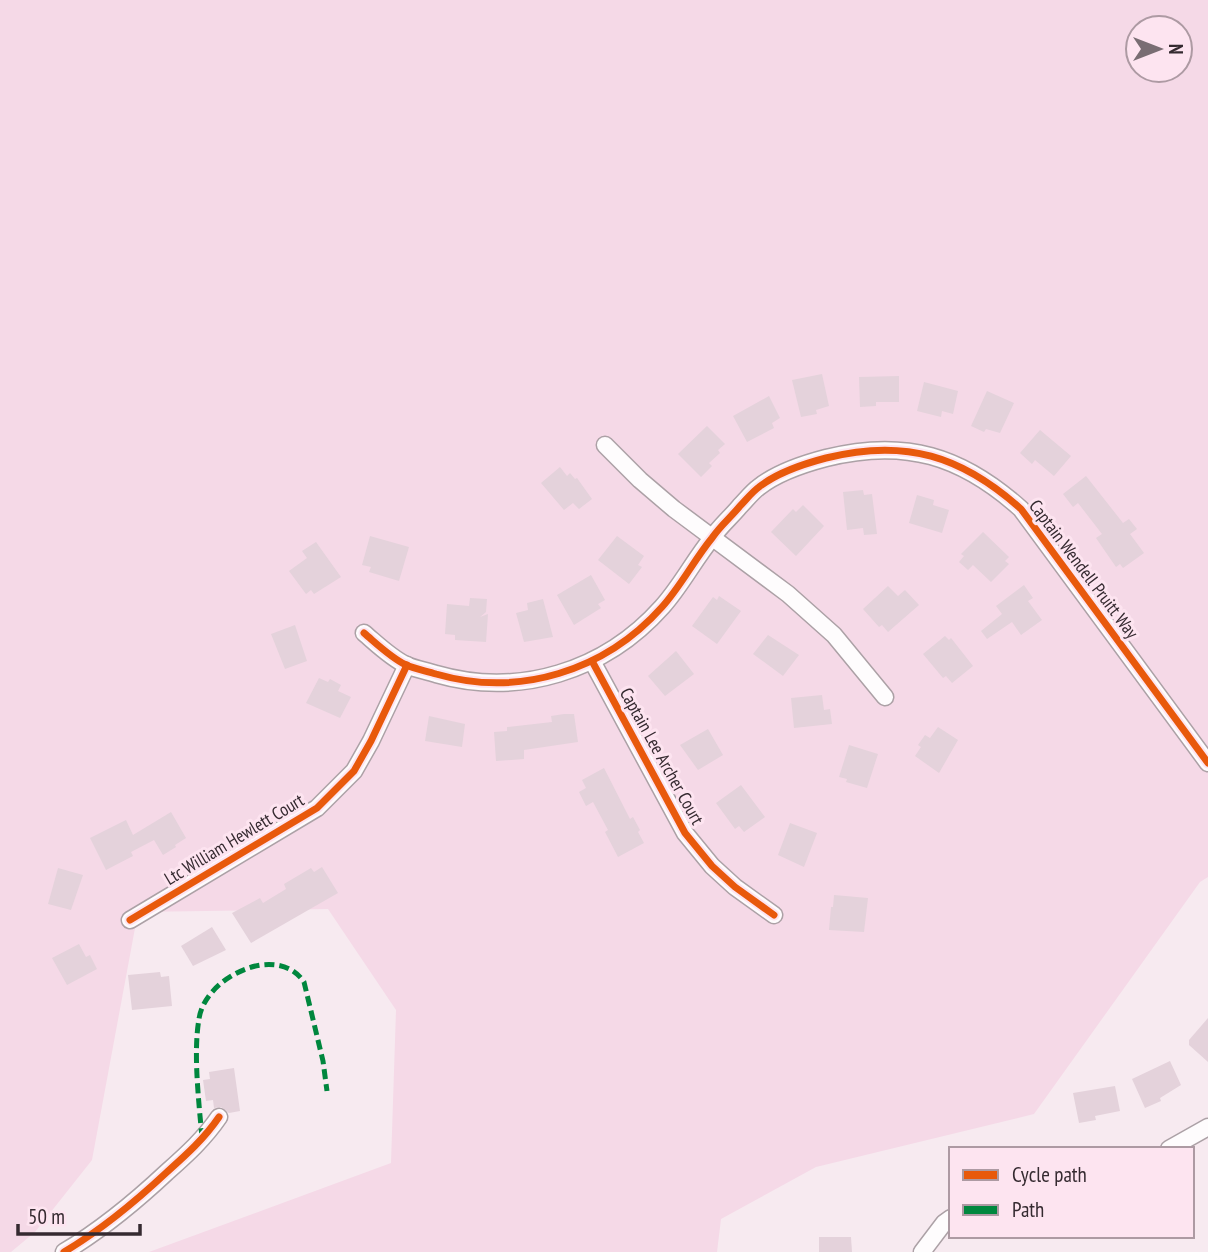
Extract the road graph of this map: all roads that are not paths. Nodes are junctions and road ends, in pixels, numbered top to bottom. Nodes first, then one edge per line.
1 (605, 445) dead end
2 (713, 536) junction
3 (364, 633) dead end
4 (592, 661) junction
5 (407, 665) junction
6 (885, 697) dead end
7 (1208, 763) edge
8 (774, 915) dead end
9 (130, 920) dead end
10 (219, 1117) dead end
11 (1208, 1127) edge
12 (1173, 1147) edge
13 (949, 1219) edge
14 (64, 1252) edge
15 (922, 1252) edge

1 - 2 street
2 - 4 street, Captain Wendell Pruitt Way
2 - 6 street
2 - 7 street, Captain Wendell Pruitt Way
3 - 5 street, Captain Wendell Pruitt Way
4 - 5 street, Captain Wendell Pruitt Way
4 - 8 street, Captain Lee Archer Court
5 - 9 street, Ltc William Hewlett Court
10 - 14 street
11 - 12 street
13 - 15 street

